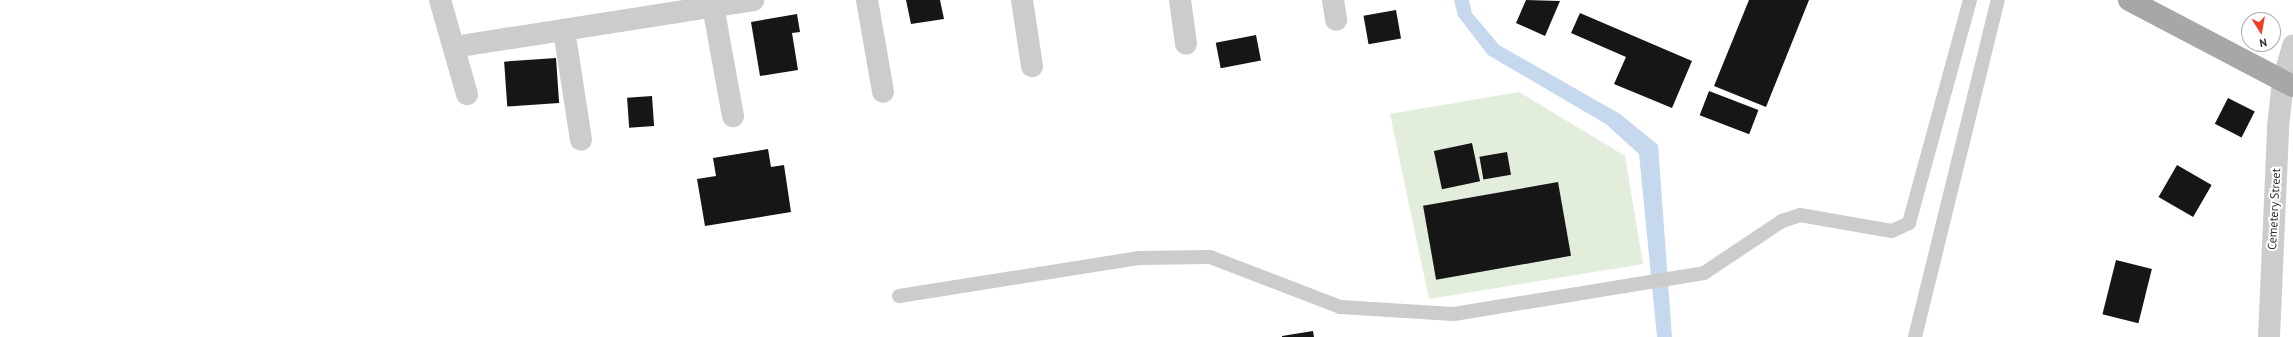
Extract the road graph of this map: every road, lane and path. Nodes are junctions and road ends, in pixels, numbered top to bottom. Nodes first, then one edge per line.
1 (440, 0) edge
2 (754, 0) edge
3 (867, 0) edge
4 (1022, 0) edge
5 (1180, 0) edge
6 (1970, 0) edge
7 (1998, 0) edge
8 (2129, 0) edge
9 (713, 6) junction
10 (564, 30) junction
11 (1186, 44) dead end
12 (2293, 45) edge
13 (454, 47) junction
14 (1032, 66) dead end
15 (2288, 83) edge
16 (883, 92) dead end
17 (467, 94) dead end
18 (732, 116) dead end
19 (581, 140) dead end
20 (899, 296) dead end
21 (1915, 337) edge
22 (2269, 337) edge

1 - 13 street
2 - 9 street
3 - 16 street
4 - 14 street
5 - 11 street
6 - 20 lane
7 - 21 lane
8 - 15 main road
9 - 10 street
9 - 18 street
10 - 13 street
10 - 19 street
12 - 15 street, Cemetery Street
13 - 17 street
15 - 22 street, Cemetery Street

